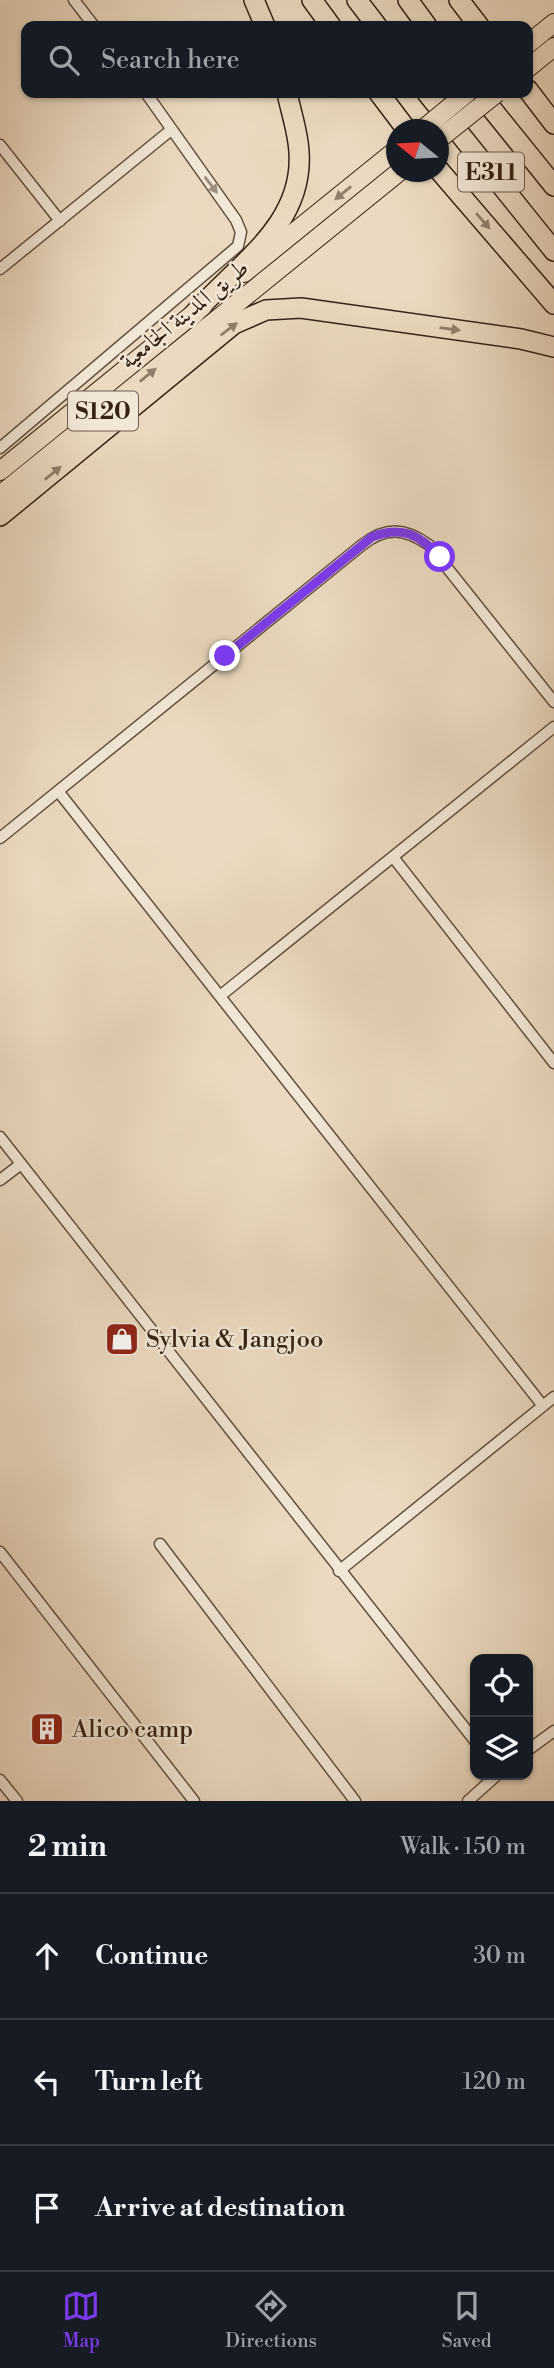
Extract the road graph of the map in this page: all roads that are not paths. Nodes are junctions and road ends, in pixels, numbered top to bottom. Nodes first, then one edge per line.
1 (74, 0) edge
2 (254, 0) edge
3 (312, 0) edge
4 (357, 0) edge
5 (408, 0) edge
6 (459, 0) edge
7 (90, 21) edge
8 (263, 21) edge
9 (327, 21) edge
10 (373, 21) edge
11 (423, 21) edge
12 (475, 21) edge
13 (554, 23) edge
14 (533, 40) edge
15 (554, 47) edge
16 (533, 64) edge
17 (533, 97) edge
18 (149, 98) edge
19 (288, 98) edge
20 (384, 98) edge
21 (431, 98) edge
22 (461, 98) edge
23 (483, 98) edge
24 (491, 98) edge
25 (399, 119) edge
26 (435, 119) edge
27 (554, 124) edge
28 (171, 130) junction
29 (449, 132) edge
30 (0, 145) edge
31 (386, 160) edge
32 (449, 181) edge
33 (386, 182) edge
34 (554, 187) edge
35 (60, 221) junction
36 (554, 251) edge
37 (0, 269) edge
38 (554, 304) edge
39 (200, 321) junction
40 (554, 348) edge
41 (0, 448) edge
42 (0, 471) edge
43 (0, 495) edge
44 (0, 516) edge
45 (554, 702) edge
46 (554, 727) edge
47 (58, 791) junction
48 (0, 838) edge
49 (393, 857) junction
50 (220, 996) junction
51 (554, 1063) edge
52 (0, 1138) edge
53 (20, 1164) junction
54 (0, 1180) edge
55 (554, 1397) edge
56 (543, 1406) junction
57 (160, 1544) dead end
58 (0, 1552) edge
59 (339, 1571) junction
60 (554, 1731) edge
61 (470, 1735) edge
62 (533, 1746) edge
63 (0, 1780) edge
64 (491, 1780) edge
65 (17, 1801) edge
66 (194, 1801) edge
67 (355, 1801) edge
68 (468, 1801) edge

1 - 7 street
2 - 8 highway
3 - 9 highway
4 - 10 highway
5 - 11 highway
6 - 12 highway
13 - 14 main road
15 - 16 main road
17 - 27 highway
18 - 28 street
19 - 39 highway
20 - 25 highway
21 - 36 highway, E311
22 - 26 main road, bridge
23 - 34 highway, E311
24 - 29 main road, bridge
28 - 35 street
28 -> 41 street
30 - 35 street
31 -> 39 main road, طريق المدينة الجامعية / S120
32 -> 38 highway
33 - 39 main road, طريق المدينة الجامعية / S120
35 - 37 street
39 - 42 main road, طريق المدينة الجامعية / S120
43 -> 39 main road, طريق المدينة الجامعية / S120
44 -> 40 highway
45 - 47 street
46 - 49 street
47 - 48 street
47 - 50 street
49 - 50 street
49 - 51 street
50 - 56 street
52 - 53 street
53 - 54 street
53 - 59 street
55 - 56 street
56 - 59 street
57 - 67 street
58 - 66 street
59 - 61 street
60 - 62 street
63 - 65 street
64 - 68 street

